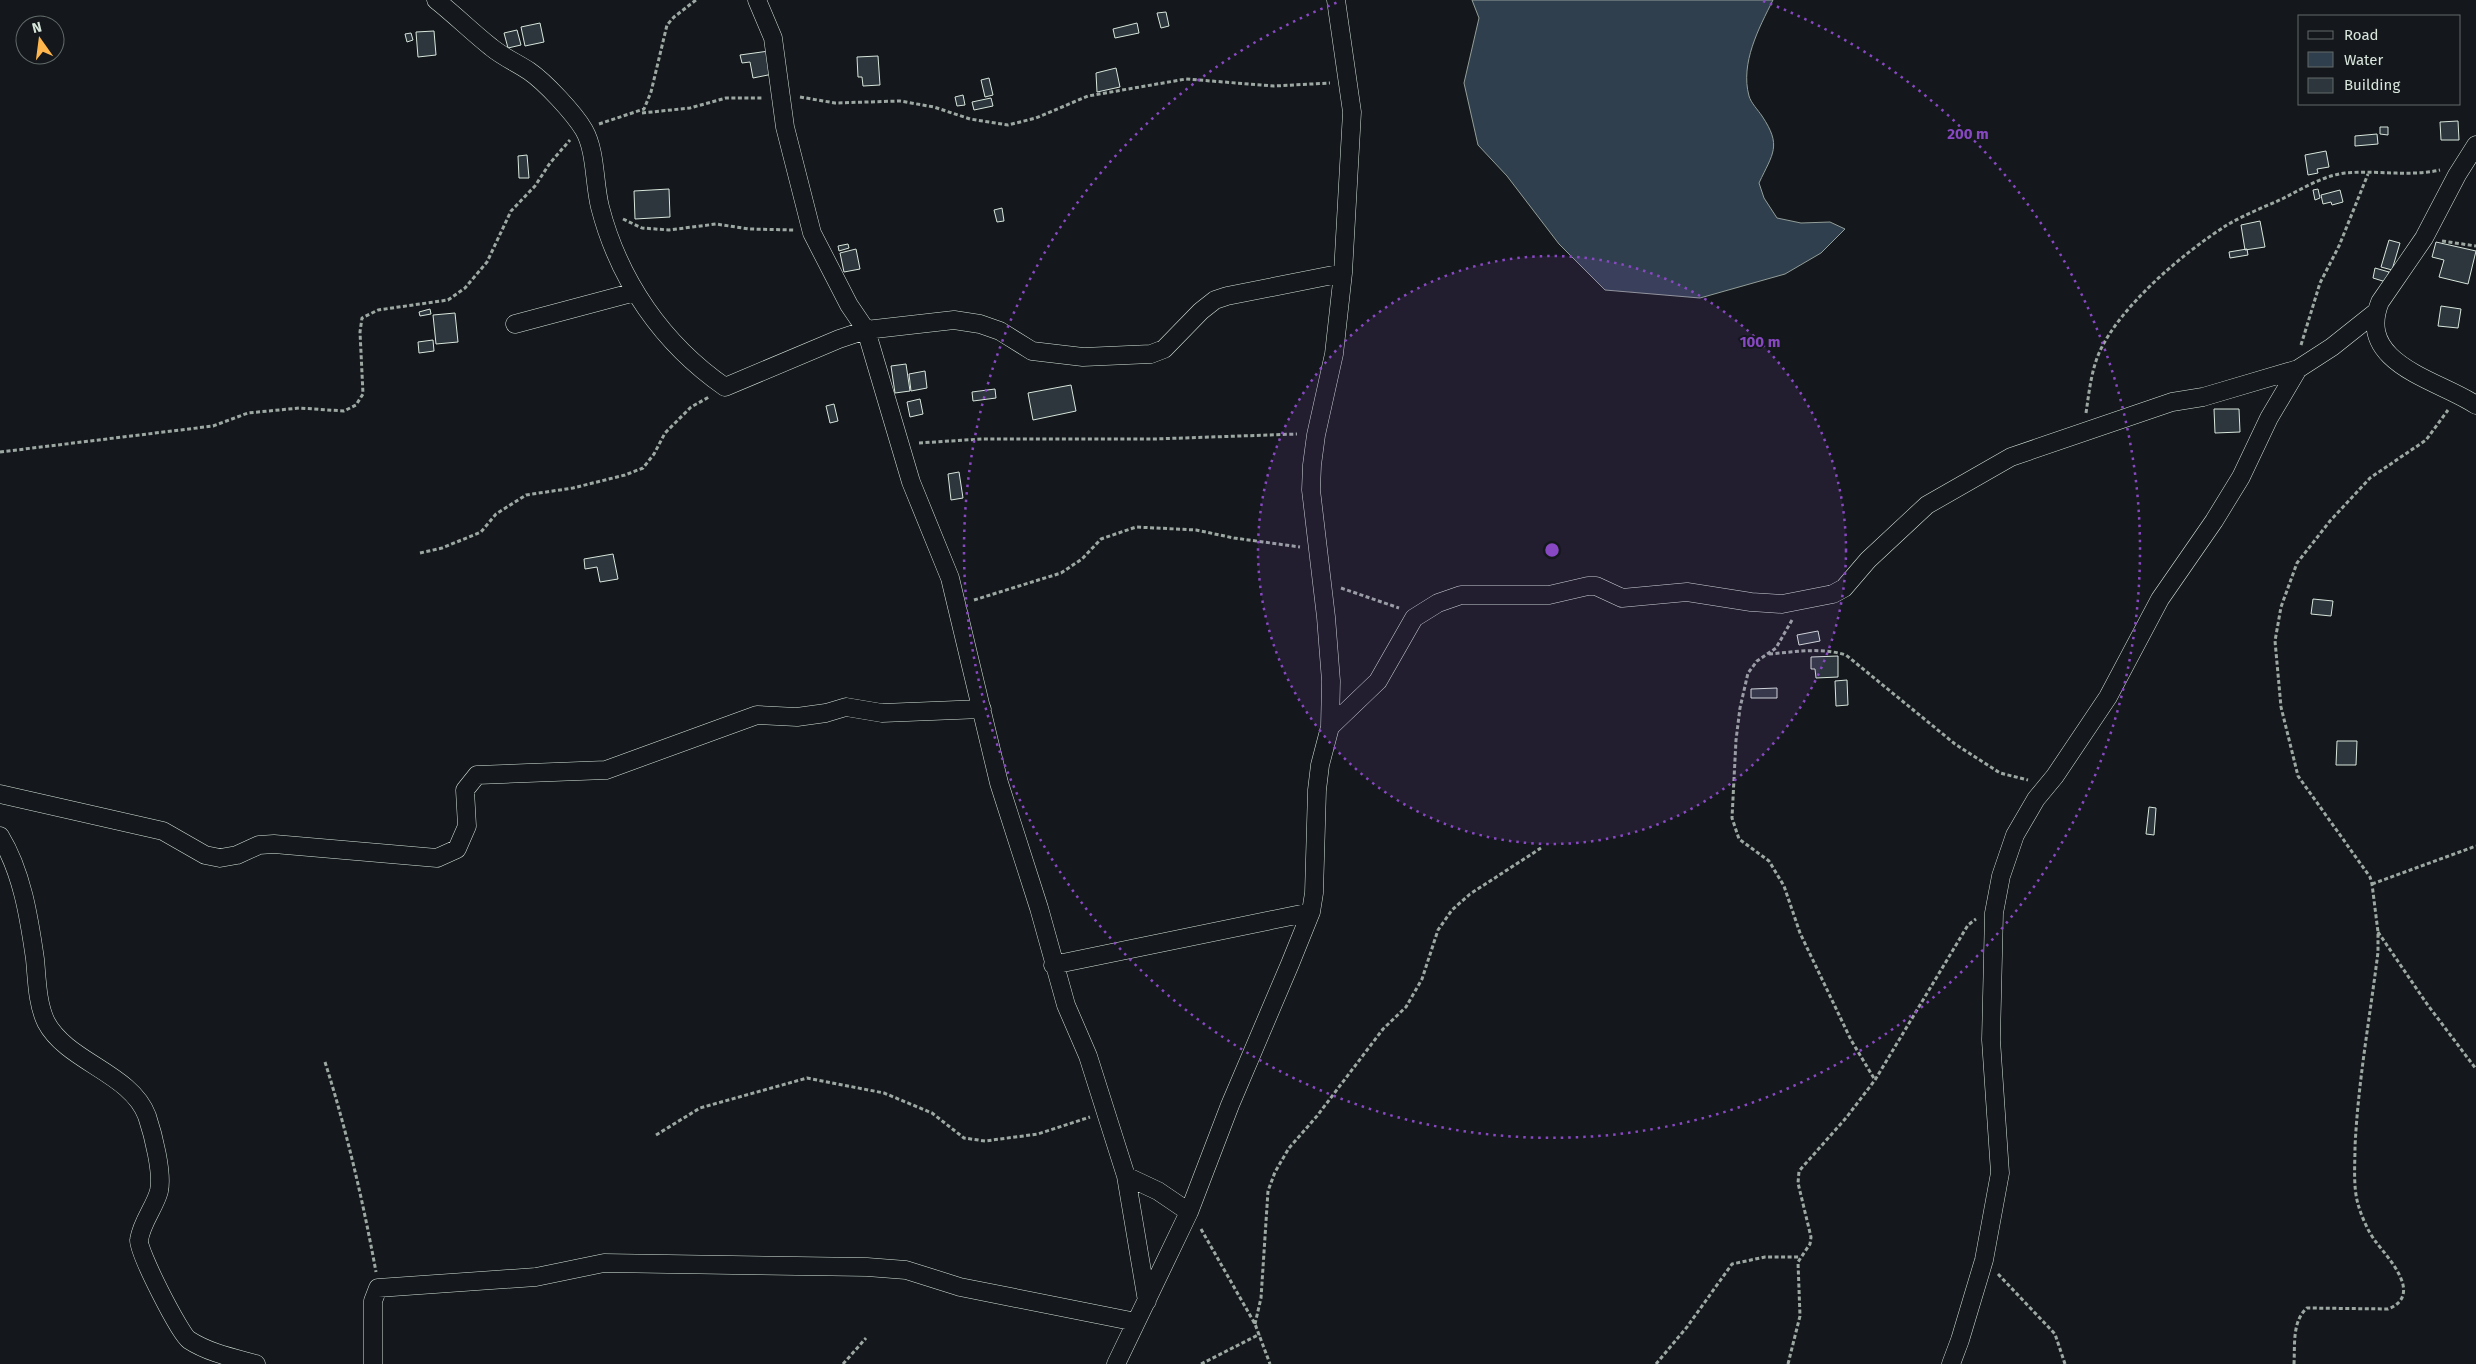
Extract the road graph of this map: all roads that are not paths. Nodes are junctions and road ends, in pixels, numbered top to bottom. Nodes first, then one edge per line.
1 (436, 0) edge
2 (757, 0) edge
3 (1336, 0) edge
4 (2471, 152) edge
5 (1343, 274) junction
6 (635, 292) junction
7 (2376, 312) junction
8 (515, 324) dead end
9 (866, 330) junction
10 (2298, 368) junction
11 (2476, 405) edge
12 (982, 709) junction
13 (1330, 728) junction
14 (0, 794) edge
15 (0, 836) edge
16 (1310, 912) junction
17 (1053, 965) junction
18 (1126, 1176) junction
19 (1189, 1212) junction
20 (1147, 1301) junction
21 (1136, 1322) junction
22 (256, 1364) edge
23 (373, 1364) edge
24 (1116, 1364) edge
25 (1950, 1364) edge

1 - 6 street
2 - 9 street
3 - 5 street
4 - 7 street
5 - 9 street
5 - 13 street
6 - 8 street
6 - 9 street
7 - 10 street
7 - 11 street
9 - 12 street
10 - 13 street
10 - 25 street
12 - 14 street
12 - 17 street
13 - 16 street
15 - 22 street
16 - 17 street
16 - 19 street
17 - 18 street
18 - 19 street
18 - 20 street
19 - 20 street
20 - 21 street
21 - 23 street
21 - 24 street

